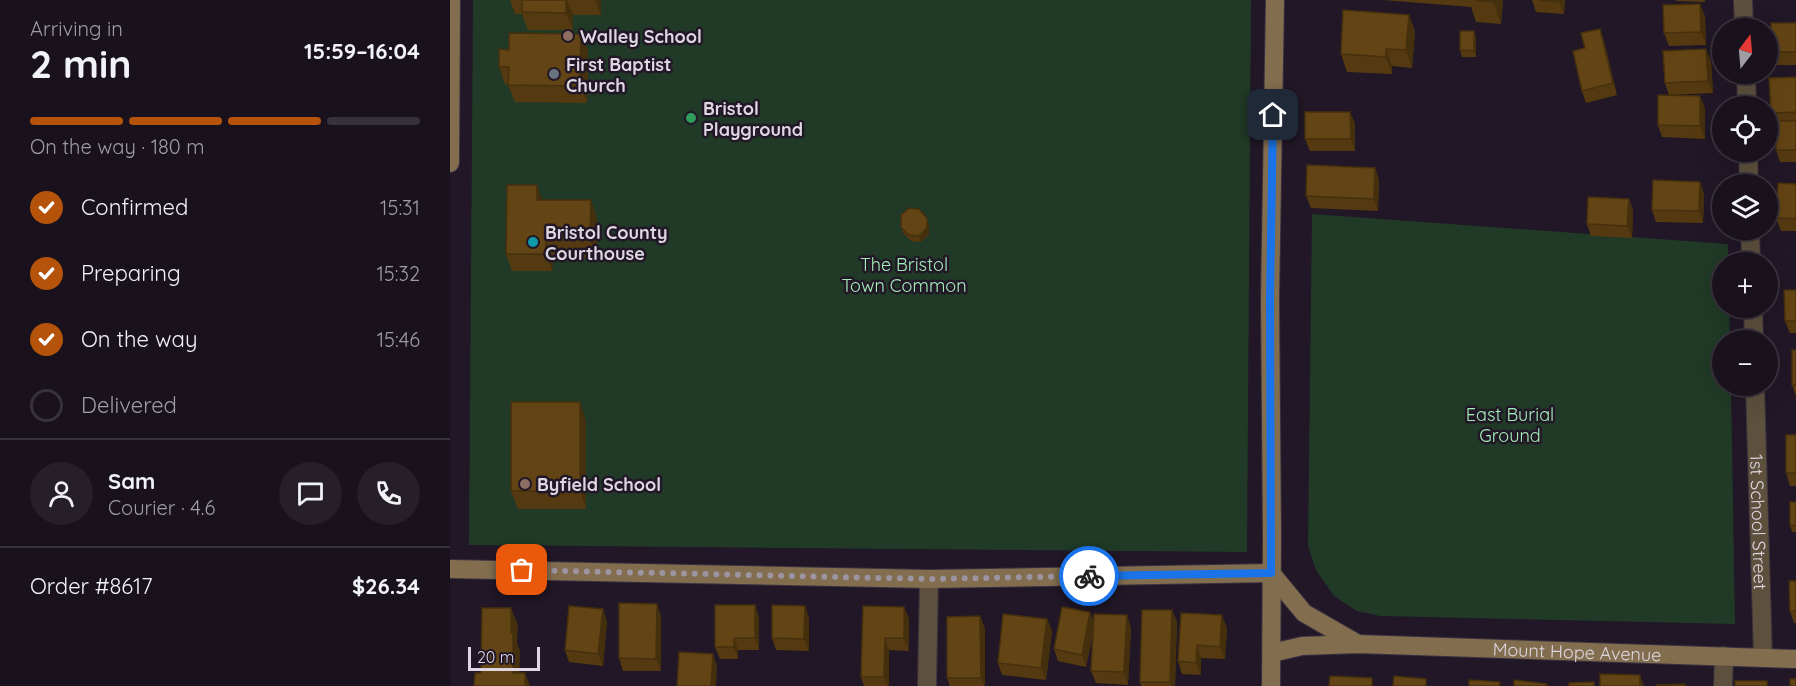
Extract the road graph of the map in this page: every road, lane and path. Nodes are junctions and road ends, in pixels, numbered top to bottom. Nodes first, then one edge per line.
1 (451, 0) edge
2 (1275, 0) edge
3 (1743, 0) edge
4 (1744, 18) edge
5 (450, 163) edge
6 (1755, 396) edge
7 (450, 569) edge
8 (1271, 573) junction
9 (929, 579) junction
10 (1358, 644) junction
11 (1272, 653) junction
12 (1724, 656) junction
13 (1763, 658) junction
14 (1796, 659) edge
15 (927, 686) edge
16 (1271, 686) edge
17 (1723, 686) edge

1 - 5 street
2 - 8 street
3 - 4 street
6 - 13 street, 1st School Street
7 - 9 street
8 - 9 street
8 - 10 street, Mount Hope Avenue
8 - 11 street
9 - 15 street
10 - 11 street, Mount Hope Avenue
10 - 12 street, Mount Hope Avenue
11 - 16 street
12 - 13 street, Mount Hope Avenue
12 - 17 street
13 - 14 street, Mount Hope Avenue

